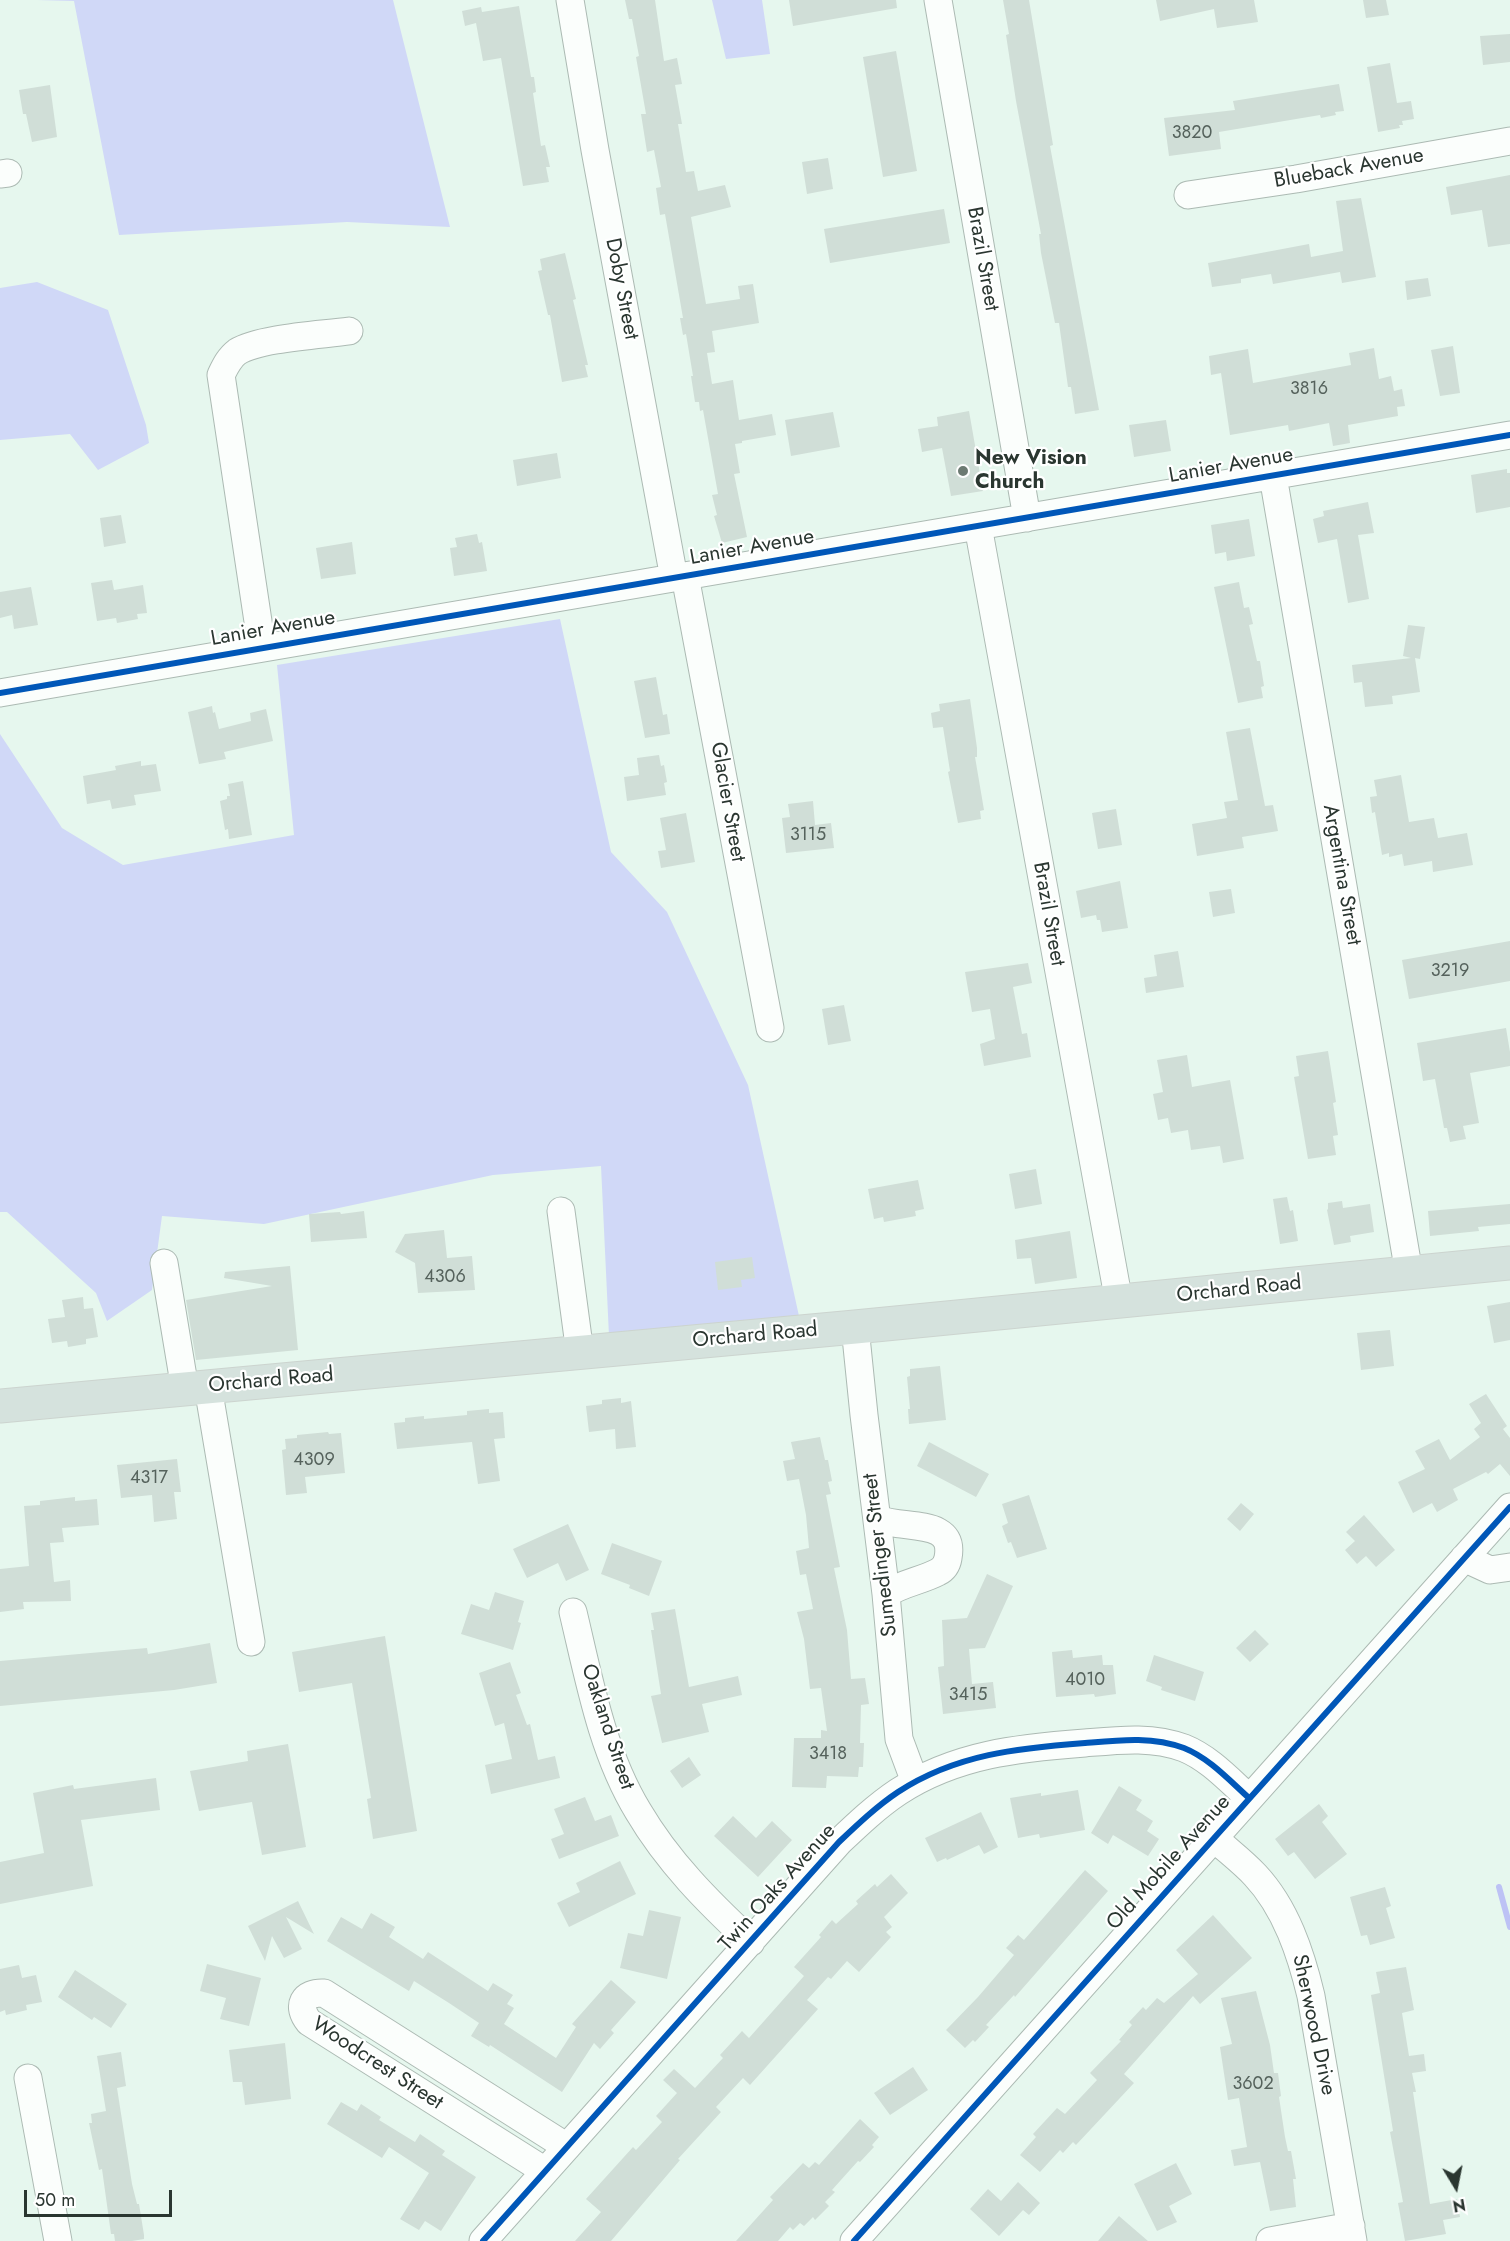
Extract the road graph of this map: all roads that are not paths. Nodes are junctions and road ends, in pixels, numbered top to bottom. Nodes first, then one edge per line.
1 (570, 0) edge
2 (938, 0) edge
3 (1510, 141) edge
4 (1188, 195) dead end
5 (349, 331) dead end
6 (1510, 435) edge
7 (1273, 476) junction
8 (1027, 518) junction
9 (978, 526) junction
10 (679, 577) junction
11 (262, 648) junction
12 (0, 693) edge
13 (770, 1028) dead end
14 (561, 1211) dead end
15 (164, 1263) dead end
16 (1510, 1263) edge
17 (1409, 1273) junction
18 (1119, 1302) junction
19 (855, 1327) junction
20 (580, 1353) junction
21 (197, 1388) junction
22 (0, 1406) edge
23 (1510, 1507) edge
24 (877, 1518) junction
25 (1464, 1558) junction
26 (1510, 1567) edge
27 (886, 1594) junction
28 (573, 1612) dead end
29 (251, 1642) dead end
30 (915, 1782) junction
31 (1249, 1798) junction
32 (1214, 1838) junction
33 (751, 1942) junction
34 (28, 2078) dead end
35 (567, 2147) junction
36 (545, 2171) junction
37 (1352, 2233) edge
38 (58, 2241) edge
39 (483, 2241) edge
40 (854, 2241) edge
41 (1270, 2241) edge

1 - 10 street, Doby Street
2 - 8 street, Brazil Street
3 - 4 street, Blueback Avenue
5 - 11 street
6 - 7 street, Lanier Avenue
7 - 8 street, Lanier Avenue
7 - 17 street, Argentina Street
8 - 9 street, Lanier Avenue
9 - 10 street, Lanier Avenue
9 - 18 street, Brazil Street
10 - 11 street, Lanier Avenue
10 - 13 street, Glacier Street
11 - 12 street, Lanier Avenue
14 - 20 street
15 - 21 street
16 - 17 main road, Orchard Road
17 - 18 main road, Orchard Road
18 - 19 main road, Orchard Road
19 - 20 main road, Orchard Road
19 - 24 street, Sumedinger Street
20 - 21 main road, Orchard Road
21 - 22 main road, Orchard Road
21 - 29 street
23 - 25 street, Old Mobile Avenue
24 - 27 street, Sumedinger Street
24 - 27 street
25 - 26 street
25 - 31 street, Old Mobile Avenue
27 - 30 street, Sumedinger Street
28 - 33 street, Oakland Street
30 - 31 street, Twin Oaks Avenue
30 - 33 street, Twin Oaks Avenue
31 - 32 street, Old Mobile Avenue
32 - 37 street, Sherwood Drive
32 - 40 street, Old Mobile Avenue
33 - 35 street, Twin Oaks Avenue
34 - 38 street
35 - 36 street, Twin Oaks Avenue
35 - 36 street, Woodcrest Street
36 - 39 street, Twin Oaks Avenue
37 - 41 street

